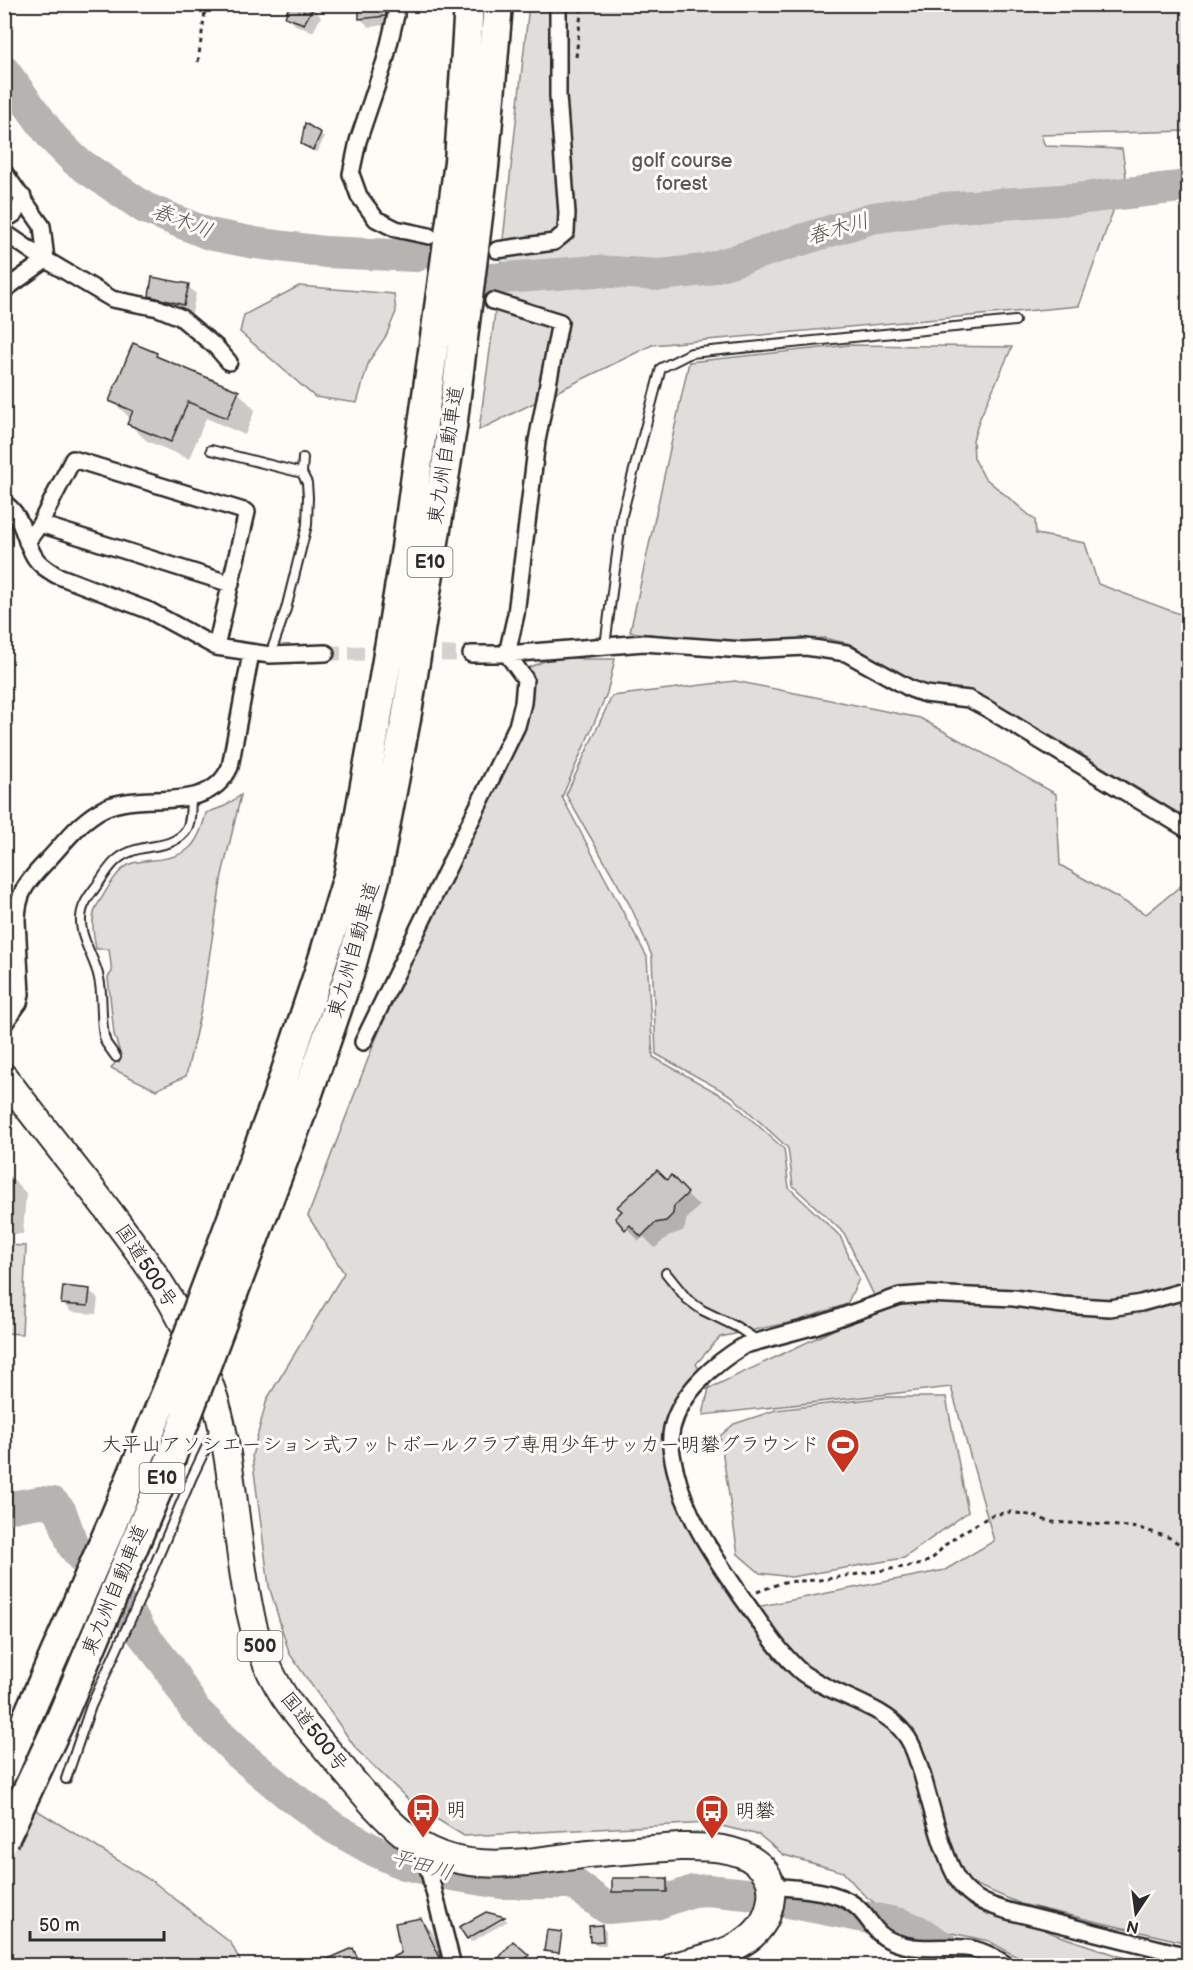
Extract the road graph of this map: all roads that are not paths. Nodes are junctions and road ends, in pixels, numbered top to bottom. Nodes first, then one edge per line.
1 (395, 4) edge
2 (469, 4) edge
3 (498, 4) edge
4 (558, 4) edge
5 (4, 172) edge
6 (23, 197) junction
7 (4, 218) edge
8 (4, 232) edge
9 (429, 236) dead end
10 (497, 250) dead end
11 (46, 260) junction
12 (4, 290) edge
13 (493, 302) dead end
14 (1015, 321) dead end
15 (229, 362) dead end
16 (211, 450) dead end
17 (303, 458) dead end
18 (302, 473) junction
19 (4, 503) edge
20 (40, 524) junction
21 (27, 542) junction
22 (231, 584) junction
23 (216, 647) junction
24 (604, 647) junction
25 (250, 653) junction
26 (326, 653) tunnel mouth
27 (471, 654) tunnel mouth
28 (507, 654) junction
29 (270, 655) junction
30 (191, 797) junction
31 (1188, 830) edge
32 (4, 1024) edge
33 (363, 1042) dead end
34 (116, 1056) dead end
35 (4, 1077) edge
36 (666, 1273) dead end
37 (1188, 1290) edge
38 (758, 1341) junction
39 (220, 1420) junction
40 (4, 1770) edge
41 (66, 1779) dead end
42 (4, 1840) edge
43 (430, 1855) junction
44 (771, 1898) junction
45 (1188, 1956) edge
46 (453, 1965) edge
47 (674, 1965) edge
48 (1008, 1965) edge

1 - 9 street
2 - 40 highway, 東九州自動車道 / E10, bridge
3 - 42 highway, 東九州自動車道 / E10, bridge
4 - 10 street
5 - 6 street
6 - 7 street
6 - 11 street
8 - 11 street
11 - 12 street
11 - 15 street
13 - 28 street
14 - 24 lane
16 - 18 lane
17 - 18 lane
18 - 29 lane
19 - 21 street
20 - 21 street
20 - 22 street
20 - 22 street
21 - 23 street
22 - 23 street
23 - 25 street
24 - 28 street
24 - 31 street
25 - 29 street
25 - 30 street
26 - 29 street
27 - 28 street
28 - 33 street
30 - 32 street
30 - 34 lane
35 - 39 highway, 国道500号 / 500
36 - 38 lane
37 - 38 street
38 - 45 street
39 - 41 lane
39 - 43 highway, 国道500号 / 500
43 - 44 highway, 国道500号 / 500
43 - 46 street
44 - 47 highway
44 - 48 street

